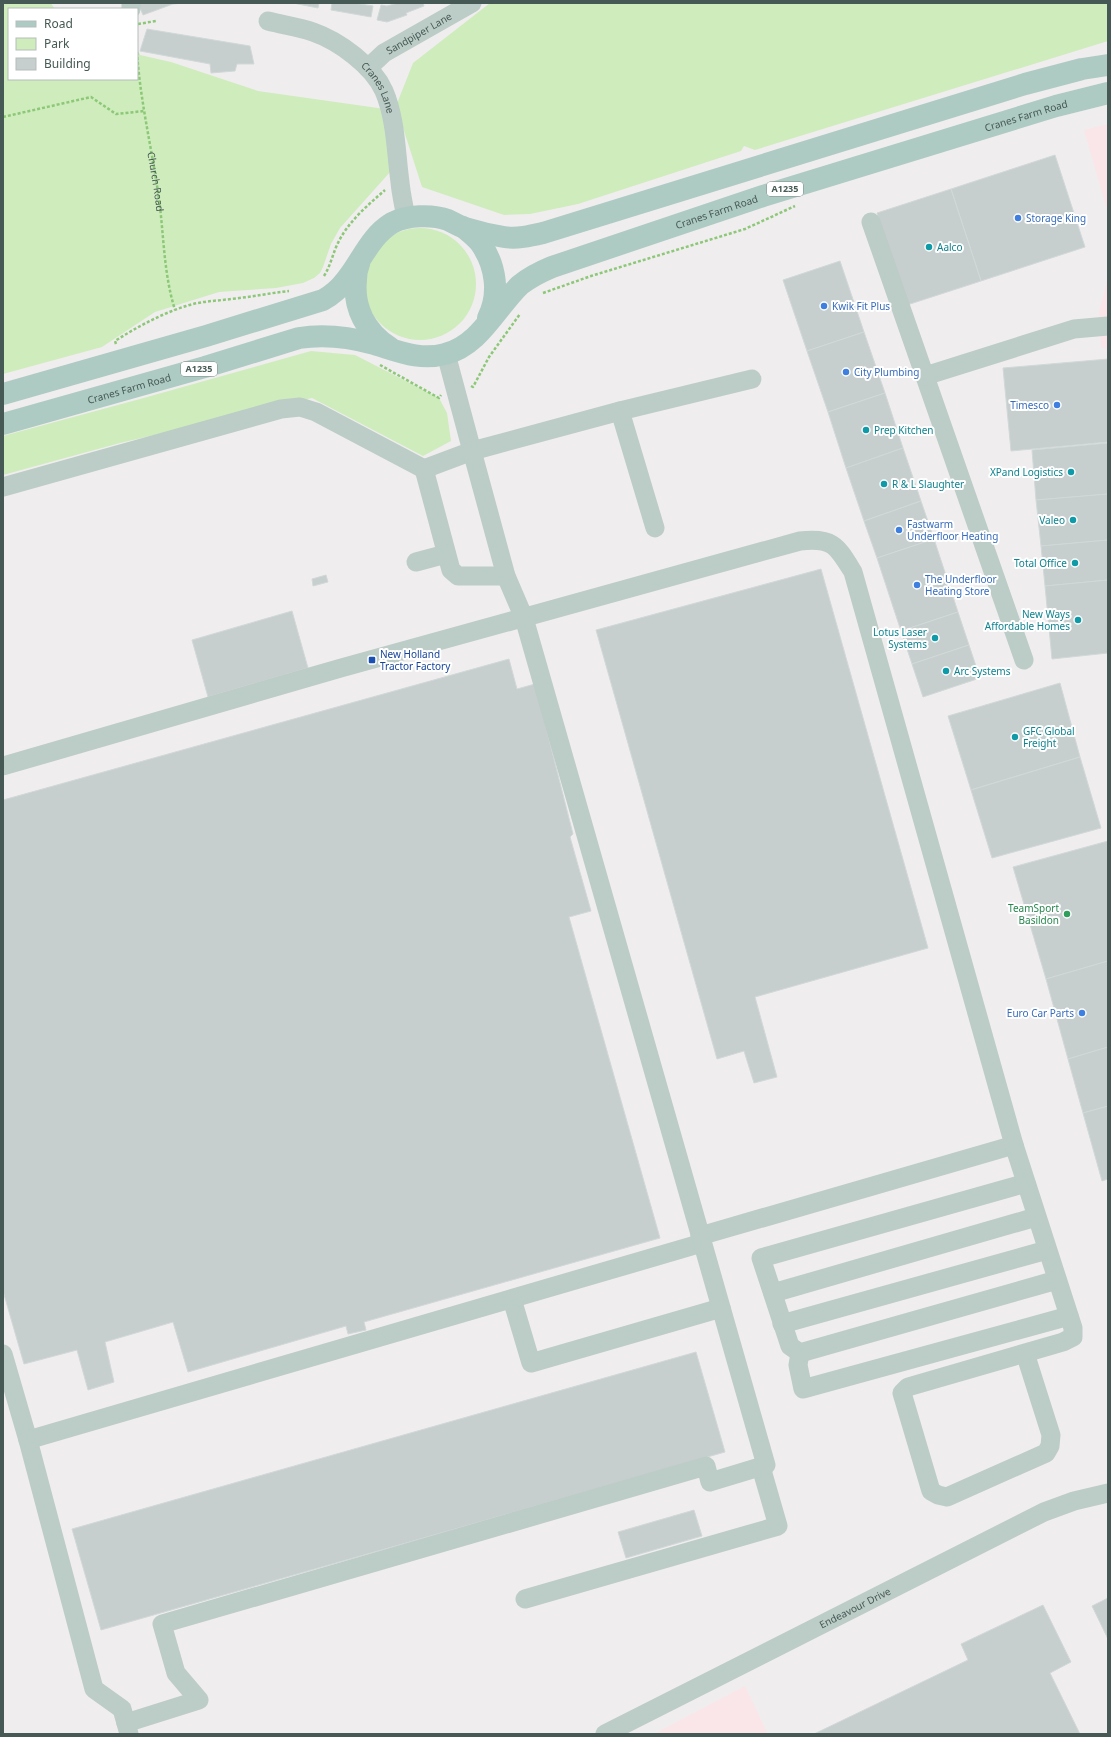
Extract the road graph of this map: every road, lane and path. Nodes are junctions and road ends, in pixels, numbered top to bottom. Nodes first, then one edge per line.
1 (472, 3) edge
2 (156, 21) dead end
3 (268, 21) dead end
4 (138, 24) edge
5 (1108, 65) edge
6 (138, 66) edge
7 (368, 68) junction
8 (1108, 93) edge
9 (144, 111) junction
10 (3, 117) edge
11 (377, 198) dead end
12 (800, 204) dead end
13 (406, 218) junction
14 (871, 222) dead end
15 (463, 227) junction
16 (364, 252) junction
17 (321, 279) dead end
18 (294, 290) dead end
19 (537, 296) dead end
20 (175, 310) junction
21 (521, 312) dead end
22 (1107, 322) edge
23 (484, 326) junction
24 (114, 341) dead end
25 (396, 351) junction
26 (446, 354) junction
27 (379, 365) dead end
28 (925, 376) junction
29 (453, 377) junction
30 (752, 379) dead end
31 (3, 394) edge
32 (620, 411) junction
33 (3, 424) edge
34 (472, 451) junction
35 (424, 469) junction
36 (3, 488) edge
37 (655, 528) dead end
38 (446, 554) junction
39 (416, 562) dead end
40 (506, 576) junction
41 (524, 618) junction
42 (1024, 660) dead end
43 (3, 766) edge
44 (1014, 1145) junction
45 (1026, 1183) junction
46 (1036, 1217) junction
47 (701, 1239) junction
48 (1047, 1250) junction
49 (1057, 1280) junction
50 (773, 1293) junction
51 (512, 1298) junction
52 (720, 1308) junction
53 (1069, 1316) junction
54 (782, 1324) junction
55 (800, 1353) junction
56 (1025, 1353) junction
57 (3, 1354) edge
58 (926, 1356) junction
59 (932, 1380) junction
60 (28, 1440) junction
61 (761, 1467) junction
62 (1108, 1493) edge
63 (525, 1599) dead end
64 (127, 1728) edge
65 (605, 1734) edge

1 - 7 street, Sandpiper Lane
2 - 4 path
3 - 7 street, Cranes Lane
5 - 15 main road, Cranes Farm Road / A1235
6 - 9 path, Church Road
7 - 13 street, Cranes Lane
8 - 23 main road, Cranes Farm Road / A1235
9 - 10 path
9 - 20 path, Church Road
11 - 17 path
12 - 19 path
13 - 15 main road, Cranes Farm Road / A1235
13 - 16 main road, Cranes Farm Road / A1235
14 - 28 street
15 - 23 main road, Cranes Farm Road / A1235
16 - 25 main road, Cranes Farm Road / A1235
16 - 31 main road, Cranes Farm Road / A1235
18 - 20 path
20 - 24 path
21 - 29 path
22 - 28 street
23 - 26 main road, Cranes Farm Road / A1235
25 - 26 main road, Cranes Farm Road / A1235
25 - 33 main road, Cranes Farm Road / A1235
26 - 29 street
27 - 29 path
28 - 42 street
29 - 34 street
30 - 32 street
32 - 34 street
32 - 37 street
34 - 35 street
34 - 40 street
35 - 36 street
35 - 38 street
38 - 39 street
38 - 40 street
40 - 41 street
41 - 43 street
41 - 44 street
41 - 47 street
44 - 45 street
44 - 47 street
45 - 46 street
45 - 50 street
46 - 48 street
46 - 50 street
47 - 51 street
47 - 52 street
48 - 49 street
48 - 54 street
49 - 53 street
49 - 55 street
50 - 54 street
51 - 52 street
51 - 60 street
52 - 61 street
53 - 56 street
53 - 58 street
54 - 55 street
55 - 58 street
56 - 59 street
56 - 59 street
57 - 60 street
58 - 59 street
60 - 64 street
61 - 63 street
61 - 64 street
62 - 65 street, Endeavour Drive

